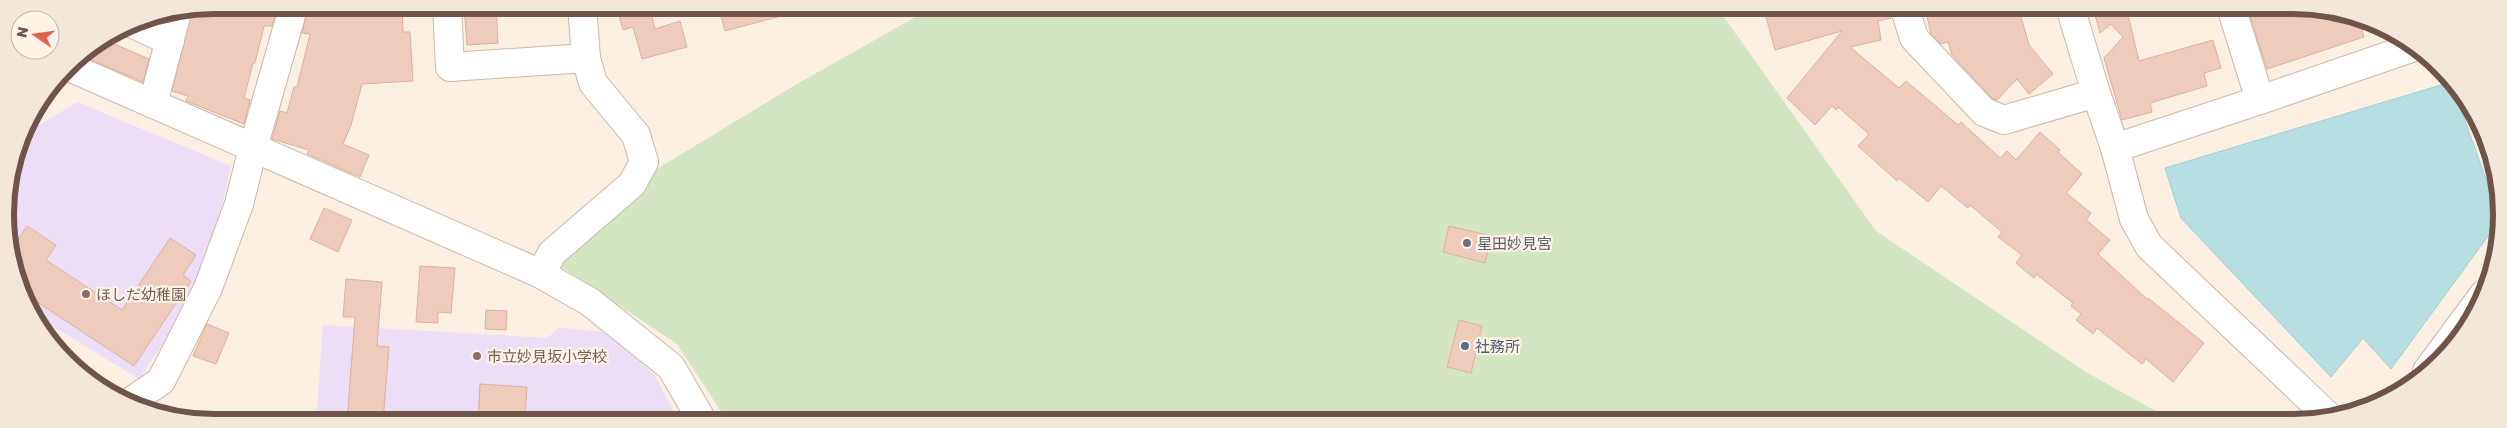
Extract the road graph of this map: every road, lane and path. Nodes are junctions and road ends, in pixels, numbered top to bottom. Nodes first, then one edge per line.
1 (291, 14) edge
2 (447, 14) edge
3 (583, 14) edge
4 (1906, 14) edge
5 (2072, 14) edge
6 (2233, 14) edge
7 (176, 18) edge
8 (140, 28) edge
9 (170, 41) junction
10 (2407, 49) edge
11 (586, 58) junction
12 (75, 69) edge
13 (2096, 93) junction
14 (2260, 100) junction
15 (152, 104) junction
16 (253, 148) junction
17 (2115, 148) junction
18 (541, 274) junction
19 (135, 398) edge
20 (2324, 412) edge
21 (698, 414) edge

1 - 16 street
2 - 11 street
3 - 11 street
4 - 13 street
5 - 13 street
6 - 14 street
7 - 9 street
8 - 9 street
9 - 15 street
10 - 14 street
11 - 18 street
12 - 15 street
13 - 17 street
14 - 17 street
15 - 16 street
16 - 18 street
16 - 19 street
17 - 20 street
18 - 21 street

